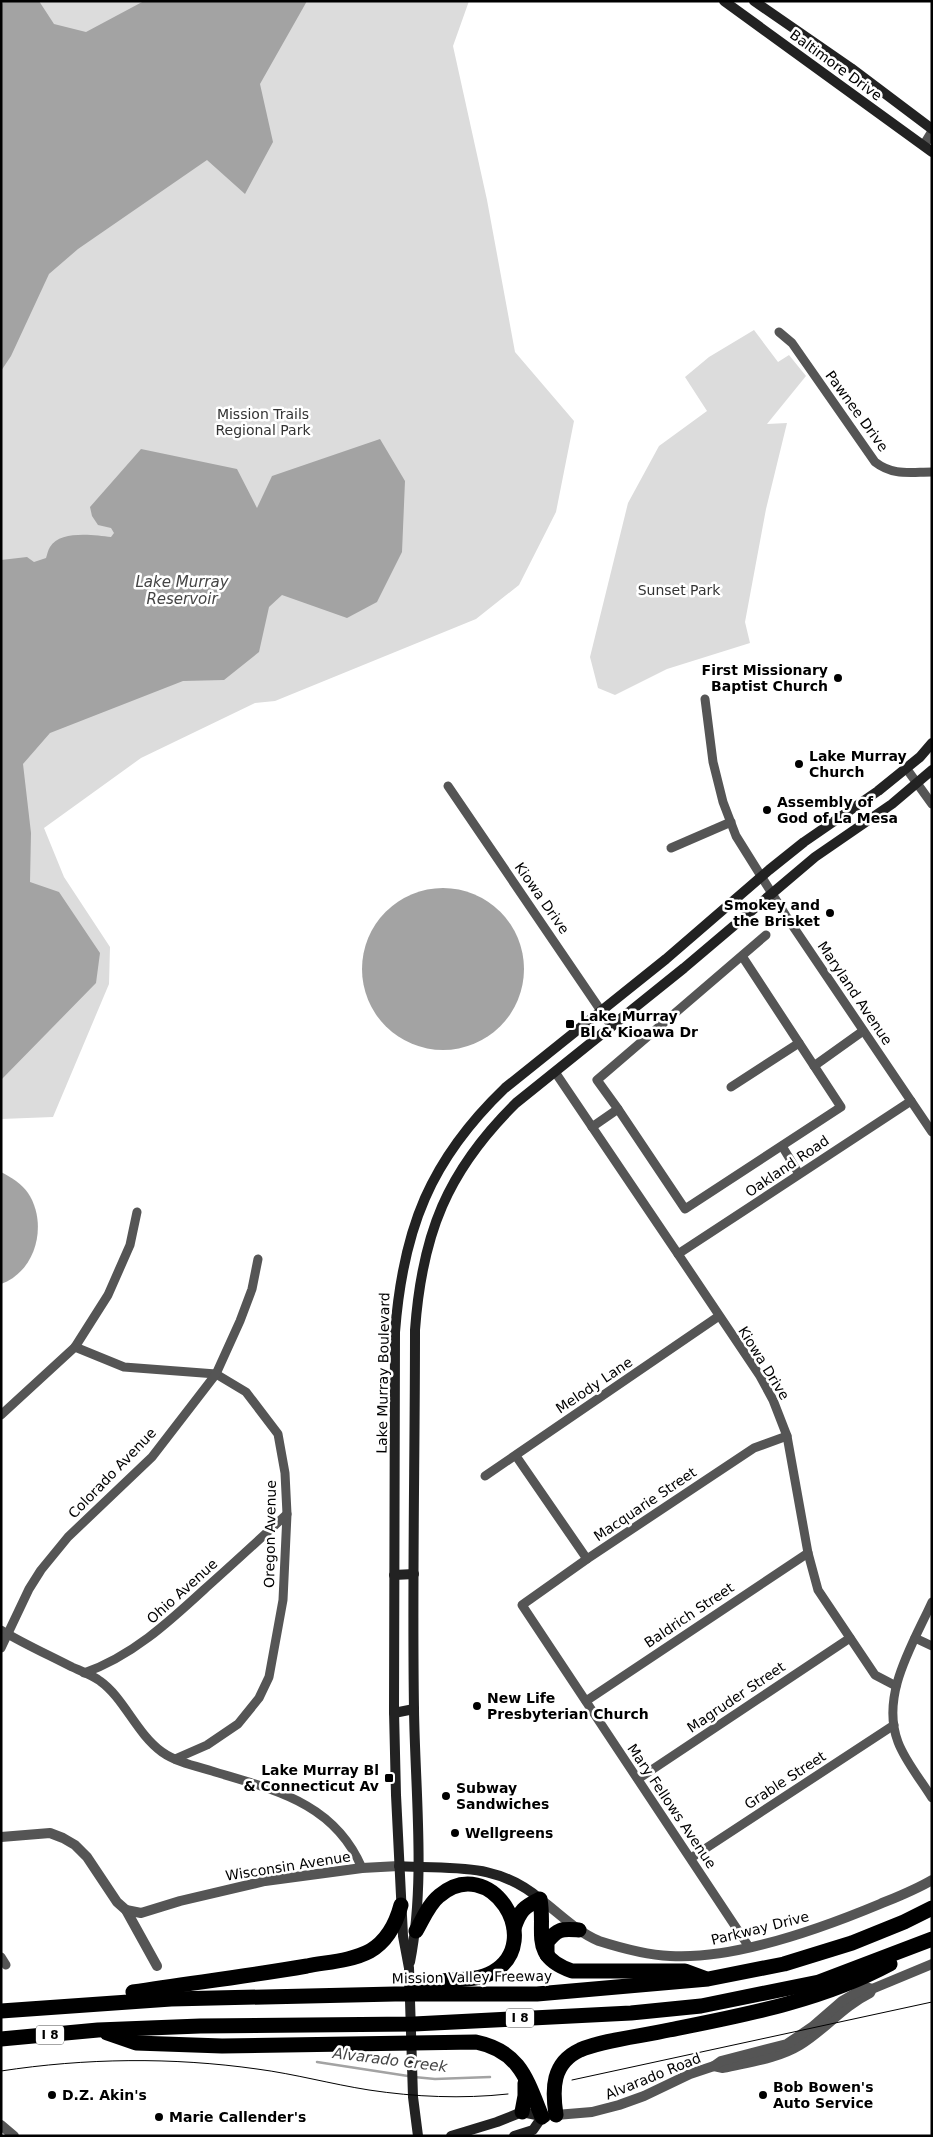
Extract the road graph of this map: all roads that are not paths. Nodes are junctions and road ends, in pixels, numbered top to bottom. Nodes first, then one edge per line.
1 (724, 1) edge
2 (754, 1) edge
3 (932, 130) edge
4 (928, 148) edge
5 (779, 332) dead end
6 (932, 472) edge
7 (705, 699) dead end
8 (932, 743) edge
9 (906, 768) junction
10 (932, 770) edge
11 (917, 783) junction
12 (448, 786) dead end
13 (932, 804) edge
14 (730, 822) junction
15 (671, 848) dead end
16 (762, 876) junction
17 (771, 892) junction
18 (766, 935) dead end
19 (742, 956) junction
20 (601, 1012) junction
21 (612, 1027) junction
22 (863, 1031) junction
23 (799, 1043) junction
24 (814, 1066) junction
25 (555, 1072) junction
26 (731, 1086) dead end
27 (911, 1101) junction
28 (618, 1109) junction
29 (592, 1127) junction
30 (932, 1132) edge
31 (782, 1146) junction
32 (799, 1174) junction
33 (137, 1212) dead end
34 (678, 1254) junction
35 (258, 1259) dead end
36 (719, 1316) junction
37 (75, 1347) junction
38 (216, 1374) junction
39 (1, 1415) edge
40 (787, 1436) junction
41 (516, 1456) junction
42 (485, 1476) dead end
43 (287, 1514) junction
44 (808, 1553) junction
45 (587, 1560) junction
46 (414, 1574) junction
47 (394, 1575) junction
48 (932, 1602) edge
49 (522, 1605) joint
50 (5, 1632) edge
51 (850, 1638) junction
52 (915, 1638) junction
53 (932, 1646) edge
54 (1, 1648) edge
55 (84, 1673) junction
56 (896, 1686) junction
57 (586, 1701) junction
58 (414, 1709) junction
59 (394, 1713) junction
60 (894, 1725) junction
61 (175, 1758) junction
62 (638, 1779) junction
63 (932, 1798) edge
64 (1, 1837) edge
65 (691, 1858) junction
66 (399, 1866) junction
67 (417, 1867) junction
68 (362, 1868) junction
69 (932, 1880) edge
70 (540, 1899) junction
71 (401, 1905) junction
72 (932, 1908) edge
73 (126, 1910) junction
74 (514, 1928) junction
75 (579, 1930) junction
76 (416, 1931) junction
77 (932, 1940) edge
78 (749, 1947) junction
79 (547, 1954) junction
80 (932, 1964) edge
81 (157, 1966) dead end
82 (409, 1968) junction
83 (708, 1979) junction
84 (395, 1994) junction
85 (38, 2008) junction
86 (1, 2011) edge
87 (98, 2030) junction
88 (1, 2039) edge
89 (524, 2079) junction
90 (522, 2112) junction
91 (549, 2116) junction
92 (1, 2125) edge
93 (417, 2132) edge
94 (14, 2136) edge
95 (450, 2136) edge
96 (514, 2136) edge

1 - 4 main road, Baltimore Drive
2 - 3 main road, Baltimore Drive
3 - 4 street
5 - 6 street, Pawnee Drive
7 - 14 street, Maryland Avenue
8 - 9 main road, Lake Murray Boulevard
9 - 11 street
9 - 16 main road, Lake Murray Boulevard
10 - 11 main road, Lake Murray Boulevard
11 - 13 street
11 - 17 main road, Lake Murray Boulevard
12 - 20 street, Kiowa Drive
14 - 15 street
14 - 16 street, Maryland Avenue
16 - 17 street, Maryland Avenue
16 - 20 main road, Lake Murray Boulevard
17 - 21 main road, Lake Murray Boulevard
17 - 22 street, Maryland Avenue
18 - 19 street
19 - 23 street
19 - 28 street
20 - 21 street, Kiowa Drive
20 - 47 main road, Lake Murray Boulevard
21 - 25 main road, Lake Murray Boulevard
22 - 24 street
22 - 27 street, Maryland Avenue
23 - 24 street
23 - 26 street
24 - 31 street
25 - 29 street, Kiowa Drive
25 - 46 main road, Lake Murray Boulevard
27 - 30 street, Maryland Avenue
27 - 32 street, Oakland Road
28 - 29 street
28 - 31 street
29 - 34 street, Kiowa Drive
31 - 32 street
32 - 34 street, Oakland Road
33 - 37 street
34 - 36 street, Kiowa Drive
35 - 38 street, Colorado Avenue
36 - 40 street, Kiowa Drive
36 - 41 street, Melody Lane
37 - 38 street, Oregon Avenue
37 - 39 street
38 - 43 street, Oregon Avenue
38 - 50 street, Colorado Avenue
40 - 44 street, Kiowa Drive
40 - 45 street, Macquarie Street
41 - 42 street, Melody Lane
41 - 45 street
43 - 55 street, Ohio Avenue
43 - 61 street, Oregon Avenue
44 - 51 street, Kiowa Drive
44 - 57 street, Baldrich Street
45 - 49 street, Macquarie Street
46 - 47 main road
46 - 58 main road, Lake Murray Boulevard
47 - 59 main road, Lake Murray Boulevard
48 - 52 street
49 - 57 street, Mary Fellows Avenue
50 - 54 street, Colorado Avenue
50 - 55 street
51 - 56 street, Kiowa Drive
51 - 62 street, Magruder Street
52 - 53 street
52 - 56 street
55 - 61 street
56 - 60 street
57 - 62 street, Mary Fellows Avenue
58 - 59 main road
58 - 67 main road, Lake Murray Boulevard
59 - 66 main road, Lake Murray Boulevard
60 - 63 street
60 - 65 street, Grable Street
61 - 68 street
62 - 65 street, Mary Fellows Avenue
64 - 73 street
65 - 78 street, Mary Fellows Avenue
66 - 67 main road, Parkway Drive
66 - 68 street, Wisconsin Avenue
66 - 71 main road, Lake Murray Boulevard
67 - 70 main road, Parkway Drive
67 - 76 main road, Lake Murray Boulevard
68 - 73 street, Wisconsin Avenue
69 - 78 street, Parkway Drive
70 - 74 highway
70 - 75 street, Parkway Drive
70 - 79 highway
71 - 82 main road, Lake Murray Boulevard
71 - 85 highway
72 - 83 highway, Mission Valley Freeway / I 8
73 - 81 street
74 - 76 highway
74 - 84 highway
75 - 78 street, Parkway Drive
75 - 79 highway
76 - 82 main road, Lake Murray Boulevard
77 - 87 highway, I 8
77 - 91 highway
79 - 83 highway
80 - 91 street, Alvarado Road
82 - 93 main road, Lake Murray Boulevard
83 - 84 highway, Mission Valley Freeway / I 8
84 - 85 highway, Mission Valley Freeway / I 8
85 - 86 highway, Mission Valley Freeway / I 8
87 - 88 highway, I 8
87 - 89 highway
89 - 90 highway
89 - 91 highway
90 - 91 main road, Alvarado Road
90 - 95 main road
91 - 96 main road
92 - 94 street

